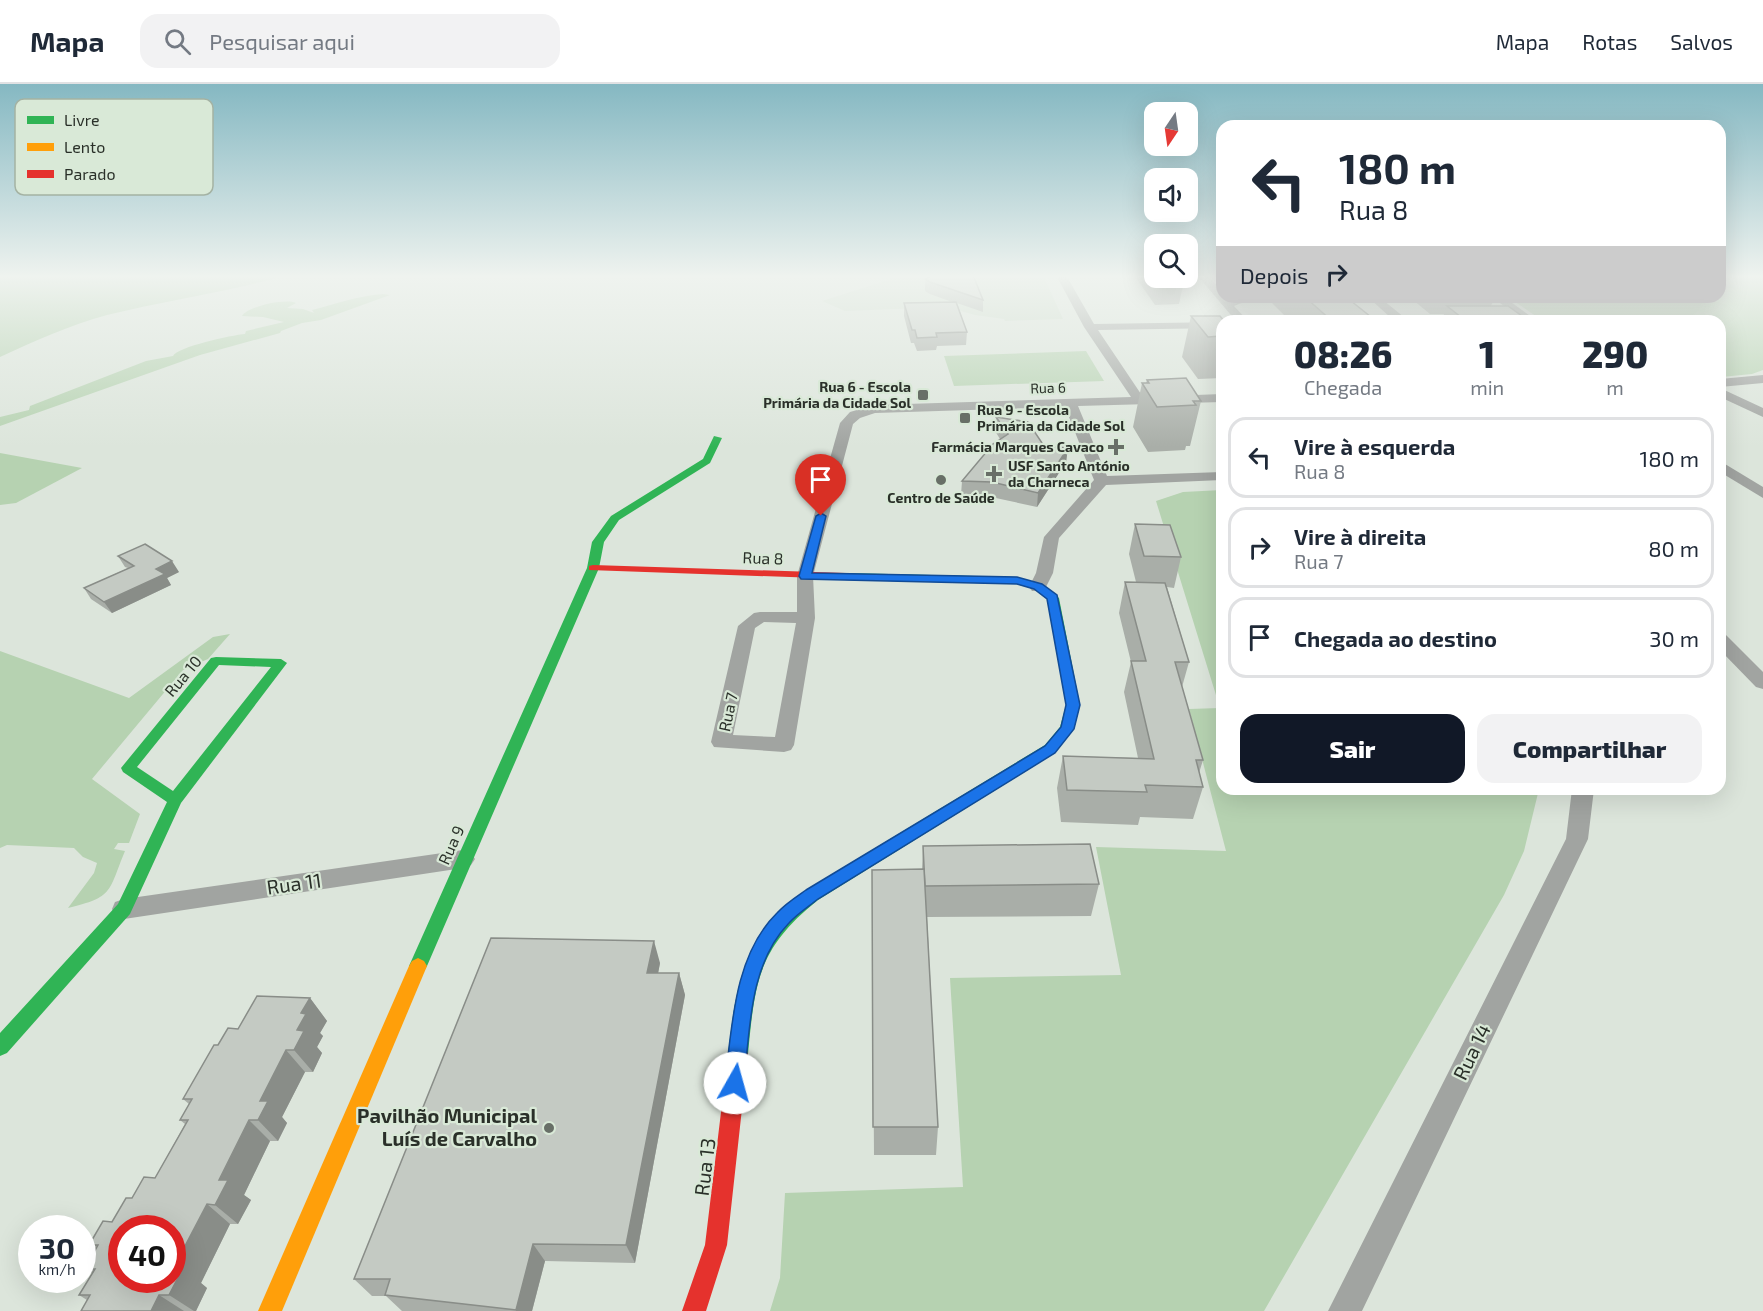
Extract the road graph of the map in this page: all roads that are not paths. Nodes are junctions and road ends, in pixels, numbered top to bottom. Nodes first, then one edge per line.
1 (1094, 332) edge
2 (1763, 380) edge
3 (1726, 383) edge
4 (1726, 395) edge
5 (1216, 398) edge
6 (1139, 400) junction
7 (1070, 403) junction
8 (874, 409) joint
9 (1763, 413) edge
10 (717, 438) dead end
11 (1726, 469) edge
12 (1216, 476) edge
13 (1102, 481) junction
14 (1763, 494) edge
15 (593, 568) junction
16 (805, 576) junction
17 (1038, 587) junction
18 (806, 618) junction
19 (1726, 645) edge
20 (1763, 683) edge
21 (1582, 795) edge
22 (175, 800) junction
23 (463, 859) junction
24 (124, 909) junction
25 (0, 1047) edge
26 (270, 1311) edge
27 (694, 1311) edge
28 (1345, 1311) edge

1 - 6 street
2 - 3 street
4 - 9 street
5 - 6 street, Rua 6
6 - 7 street, Rua 6
7 - 8 street, Rua 6
7 - 13 street
8 - 16 street, Rua 7
10 - 15 street, Rua 9
11 - 14 street
12 - 13 street
13 - 17 street
15 - 16 street, Rua 8
15 - 23 street, Rua 9
16 - 17 street, Rua 8
16 - 18 street, Rua 7
17 - 27 street, Rua 13
18 - 18 street, Rua 7
19 - 20 street
21 - 28 street, Rua 14
22 - 22 street, Rua 10
22 - 24 street, Rua 10
23 - 24 street, Rua 11
23 - 26 street, Rua 9
24 - 25 street, Rua 10

